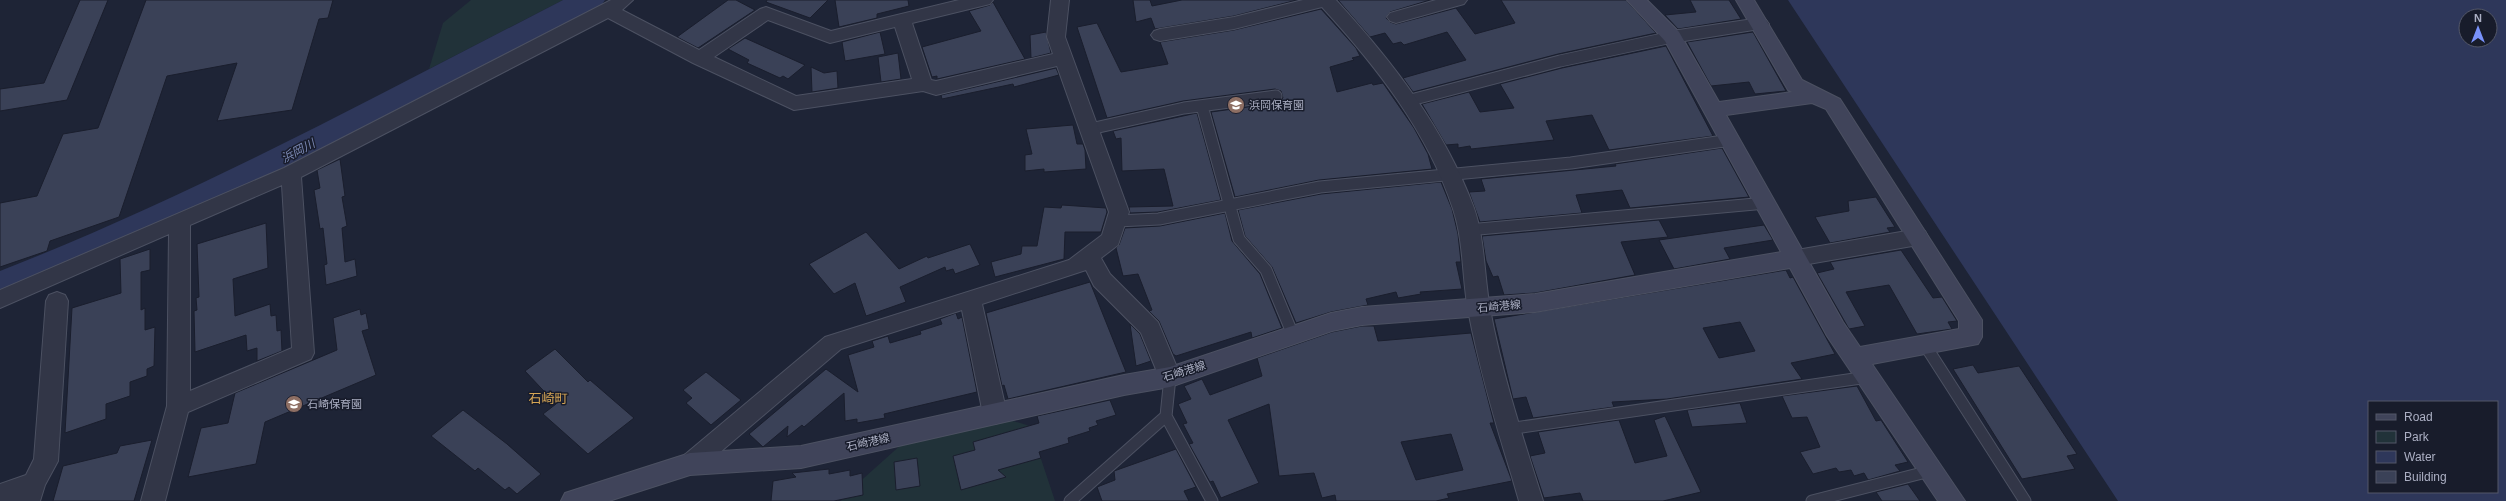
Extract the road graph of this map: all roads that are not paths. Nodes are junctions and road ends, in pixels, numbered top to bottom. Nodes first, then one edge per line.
1 (984, 0) edge
2 (1060, 0) edge
3 (1327, 0) edge
4 (1458, 0) edge
5 (1636, 0) edge
6 (1745, 0) edge
7 (616, 5) edge
8 (1396, 17) dead end
9 (902, 20) junction
10 (1760, 24) junction
11 (1160, 35) dead end
12 (1672, 37) junction
13 (700, 58) junction
14 (1064, 58) junction
15 (923, 84) junction
16 (1276, 96) dead end
17 (1814, 96) junction
18 (1407, 102) junction
19 (1202, 106) junction
20 (1714, 110) junction
21 (1090, 129) junction
22 (1731, 140) junction
23 (291, 173) junction
24 (1450, 174) junction
25 (1766, 203) junction
26 (1229, 204) junction
27 (1117, 221) junction
28 (180, 222) junction
29 (1468, 230) junction
30 (1918, 237) junction
31 (1089, 256) junction
32 (1797, 258) junction
33 (970, 298) junction
34 (0, 299) edge
35 (57, 301) dead end
36 (1479, 308) junction
37 (1293, 335) junction
38 (1925, 345) junction
39 (1855, 357) junction
40 (1170, 377) junction
41 (1868, 377) junction
42 (178, 406) junction
43 (995, 414) junction
44 (1166, 416) junction
45 (1508, 429) junction
46 (690, 464) junction
47 (1930, 471) junction
48 (31, 491) edge
49 (0, 495) edge
50 (153, 501) edge
51 (574, 501) edge
52 (1070, 501) edge
53 (1212, 501) edge
54 (1531, 501) edge
55 (1812, 501) edge
56 (1952, 501) edge
57 (2025, 501) edge

1 - 9 street
2 - 14 street
3 - 11 street
3 - 18 street
4 - 8 street
5 - 12 street
6 - 10 street
7 - 13 street
7 - 23 street
9 - 13 street
9 - 15 street
10 - 12 street
10 - 17 street
12 - 18 lane
12 - 20 street
13 - 15 street
14 - 15 street
14 - 21 street
16 - 19 lane
17 - 20 street
17 - 30 street
18 - 24 street
19 - 21 lane
19 - 26 lane
20 - 22 street
21 - 27 street
22 - 24 lane
22 - 25 street
23 - 28 street
23 - 42 street
24 - 26 lane
24 - 29 street
25 - 29 lane
25 - 32 street
26 - 27 lane
26 - 37 lane
27 - 31 street
28 - 34 street
28 - 42 street
29 - 36 street
30 - 32 street
30 - 38 street
31 - 33 street
31 - 40 street
32 - 36 street, 石崎港線
32 - 39 street
33 - 43 street
33 - 46 street
35 - 48 street
36 - 37 street, 石崎港線
36 - 45 street
37 - 40 street, 石崎港線
38 - 39 street
38 - 57 lane
39 - 41 street
40 - 43 street, 石崎港線
40 - 44 lane
41 - 45 lane
41 - 47 street
42 - 50 street
43 - 46 street, 石崎港線
44 - 52 lane
44 - 53 lane
45 - 54 street
46 - 51 street, 石崎港線
47 - 55 lane
47 - 56 street
48 - 49 street

